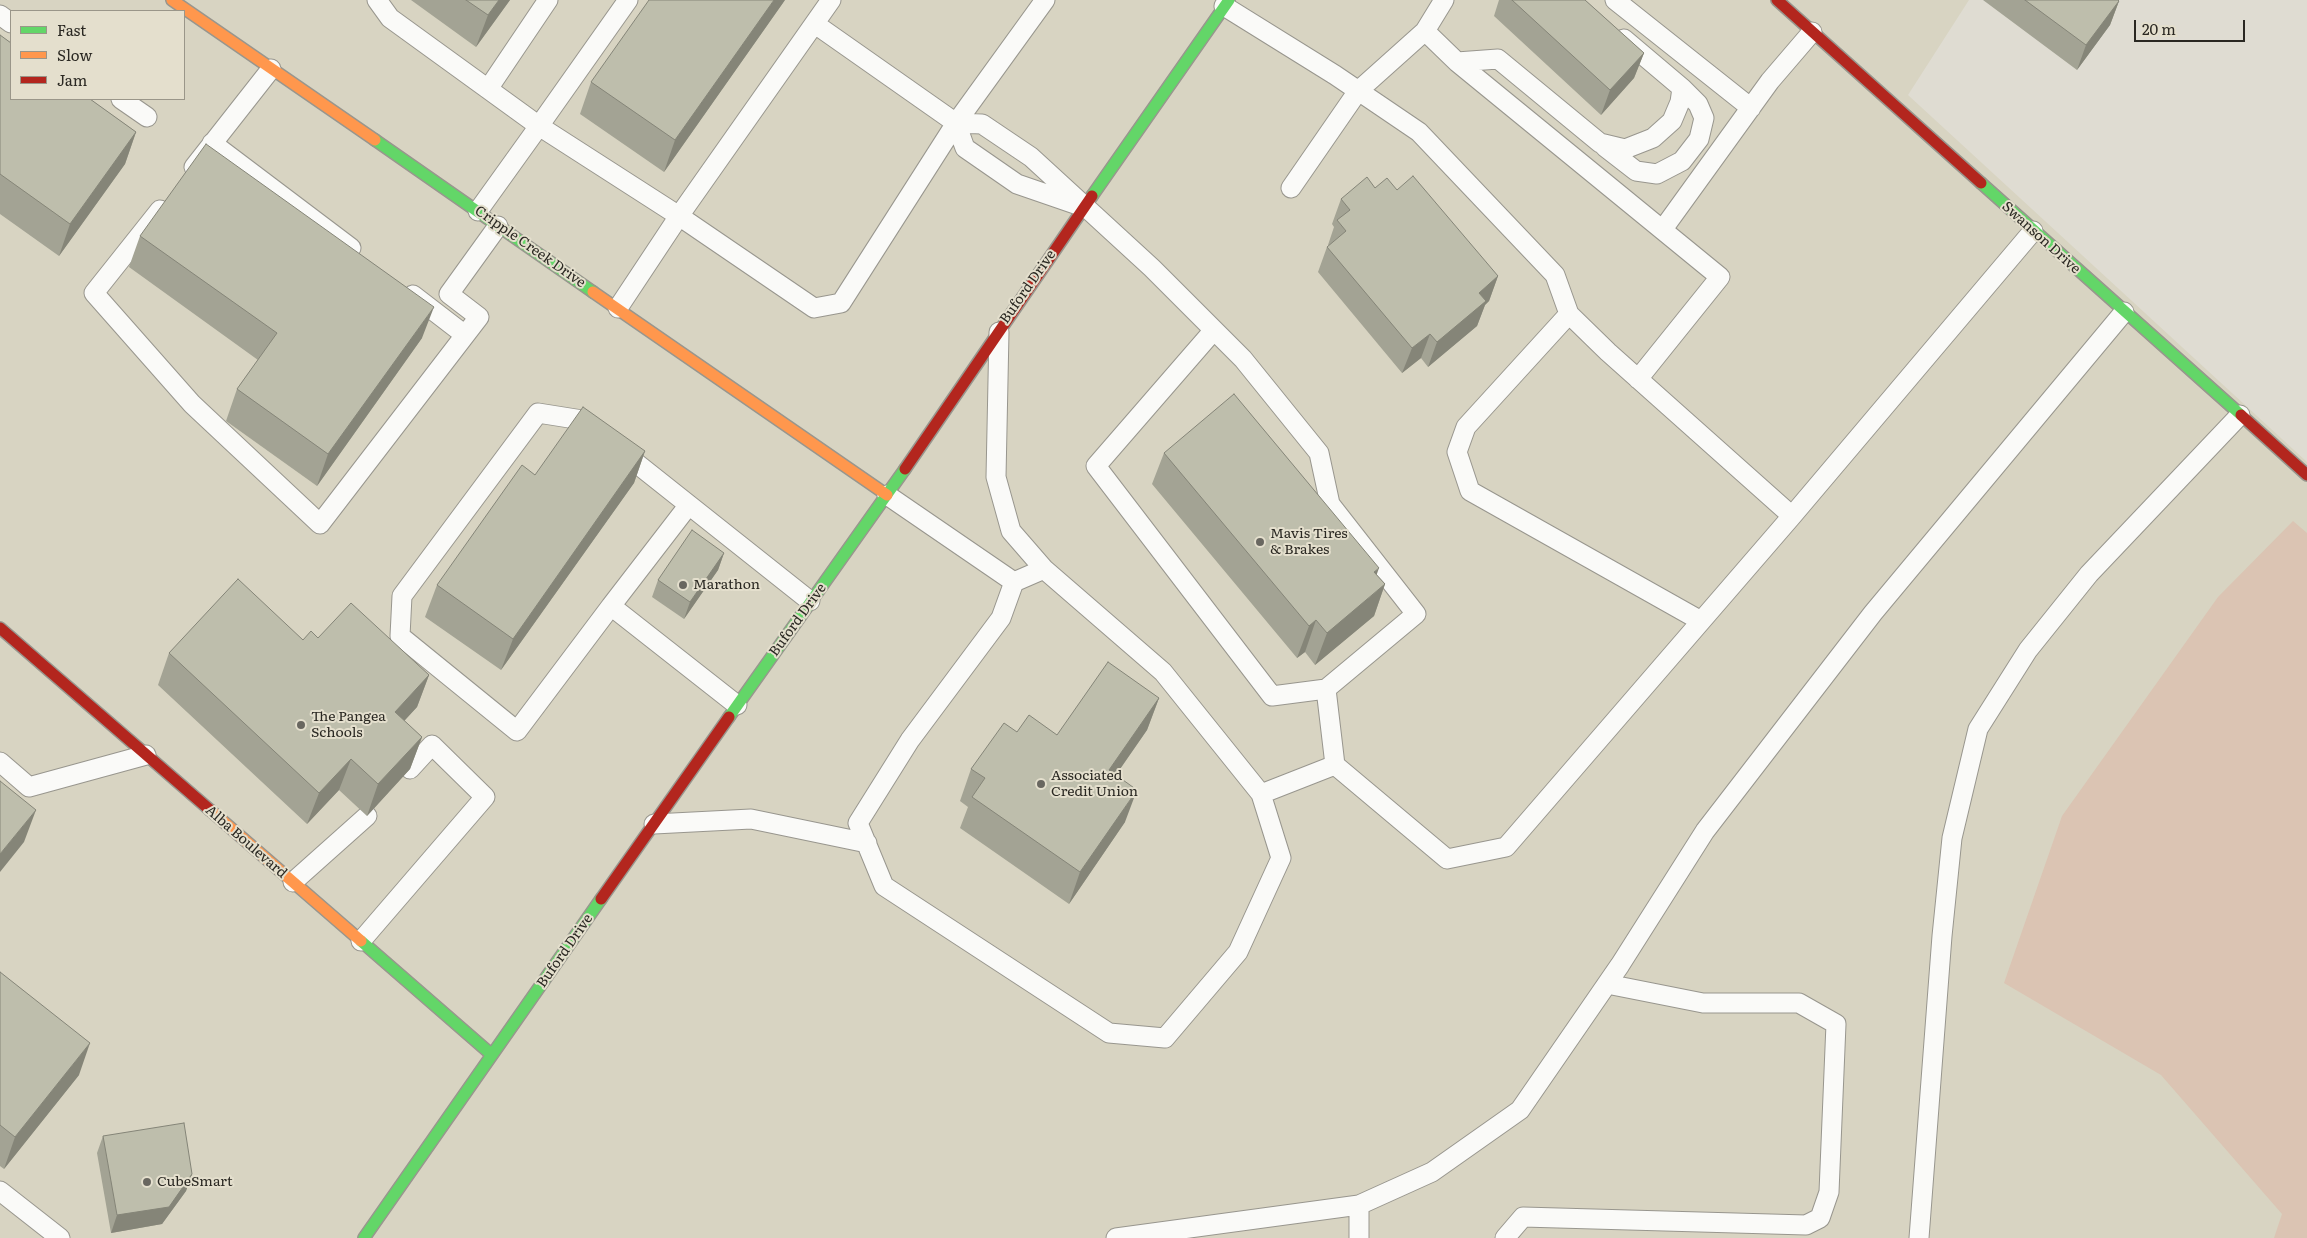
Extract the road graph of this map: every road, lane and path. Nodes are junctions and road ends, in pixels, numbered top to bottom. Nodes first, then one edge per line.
1 (7, 0) edge
2 (172, 0) edge
3 (377, 0) edge
4 (548, 0) edge
5 (628, 0) edge
6 (831, 0) edge
7 (1045, 0) edge
8 (1444, 0) edge
9 (1614, 0) edge
10 (1777, 0) edge
11 (1226, 3) edge
12 (0, 9) edge
13 (815, 24) junction
14 (1609, 25) edge
15 (1425, 31) junction
16 (1812, 32) junction
17 (1457, 62) junction
18 (271, 69) junction
19 (1682, 88) junction
20 (488, 89) junction
21 (1358, 91) junction
22 (122, 100) edge
23 (1751, 108) junction
24 (147, 117) dead end
25 (956, 123) junction
26 (539, 126) junction
27 (212, 143) junction
28 (1600, 143) junction
29 (185, 178) edge
30 (1291, 188) dead end
31 (173, 193) edge
32 (1084, 207) junction
33 (478, 211) junction
34 (679, 216) junction
35 (498, 226) junction
36 (1663, 229) junction
37 (2033, 231) junction
38 (362, 257) edge
39 (402, 287) edge
40 (618, 308) junction
41 (2124, 312) junction
42 (1569, 314) junction
43 (999, 330) junction
44 (1214, 330) junction
45 (465, 335) junction
46 (1638, 379) junction
47 (2240, 415) junction
48 (2307, 475) edge
49 (887, 495) junction
50 (688, 506) junction
51 (1792, 516) junction
52 (1044, 570) junction
53 (1014, 582) junction
54 (810, 601) junction
55 (611, 606) junction
56 (1702, 620) junction
57 (0, 628) edge
58 (1326, 688) junction
59 (737, 705) junction
60 (146, 755) junction
61 (0, 762) edge
62 (1335, 765) junction
63 (410, 769) edge
64 (1261, 794) junction
65 (367, 816) dead end
66 (654, 824) junction
67 (867, 843) junction
68 (293, 882) junction
69 (361, 941) junction
70 (1607, 984) junction
71 (492, 1055) junction
72 (0, 1191) edge
73 (1359, 1204) junction
74 (1203, 1232) edge
75 (60, 1238) edge
76 (364, 1238) edge
77 (1116, 1238) edge
78 (1359, 1238) edge
79 (1505, 1238) edge
80 (1919, 1238) edge

1 - 12 lane
2 - 18 main road, Cripple Creek Drive
3 - 20 lane
4 - 20 lane
5 - 26 lane
6 - 13 lane
7 - 25 lane
8 - 15 lane
9 - 23 lane
10 - 16 main road, Swanson Drive
11 - 21 lane
11 - 32 main road, Buford Drive
13 - 25 lane
13 - 34 lane
14 - 19 lane
15 - 17 lane
15 - 21 lane
16 - 23 lane
16 - 37 main road, Swanson Drive
17 - 28 lane
17 - 36 lane
18 - 27 lane
18 - 33 main road, Cripple Creek Drive
19 - 28 lane
19 - 28 lane
20 - 26 lane
21 - 30 lane
21 - 42 lane
22 - 24 lane
23 - 36 lane
25 - 32 lane
25 - 32 lane
25 - 34 lane
26 - 33 lane
26 - 34 lane
27 - 29 lane
27 - 38 lane
31 - 45 lane
32 - 43 main road, Buford Drive
32 - 44 lane
33 - 35 main road, Cripple Creek Drive
34 - 40 lane
35 - 40 main road, Cripple Creek Drive
35 - 45 lane
36 - 46 lane
37 - 41 main road, Swanson Drive
37 - 51 lane
39 - 45 lane
40 - 49 main road, Cripple Creek Drive
41 - 47 main road, Swanson Drive
41 - 70 lane
42 - 46 lane
42 - 56 lane
43 - 49 main road, Buford Drive
43 - 52 lane
44 - 58 lane
44 - 58 lane
46 - 51 lane
47 - 48 main road, Swanson Drive
47 - 80 lane
49 - 53 lane
49 - 54 main road, Buford Drive
50 - 54 lane
50 - 55 lane
50 - 55 lane
51 - 56 lane
52 - 53 lane
52 - 64 lane
53 - 67 lane
54 - 59 main road, Buford Drive
55 - 59 lane
56 - 62 lane
57 - 60 main road, Alba Boulevard
58 - 62 lane
59 - 66 main road, Buford Drive
60 - 61 lane
60 - 68 main road, Alba Boulevard
62 - 64 lane
63 - 69 lane
64 - 67 lane
65 - 68 lane
66 - 67 lane
66 - 71 main road, Buford Drive
68 - 69 main road, Alba Boulevard
69 - 71 main road, Alba Boulevard
70 - 73 lane
70 - 79 lane
71 - 76 main road, Buford Drive
72 - 75 lane
73 - 74 lane
73 - 78 lane
74 - 77 lane

